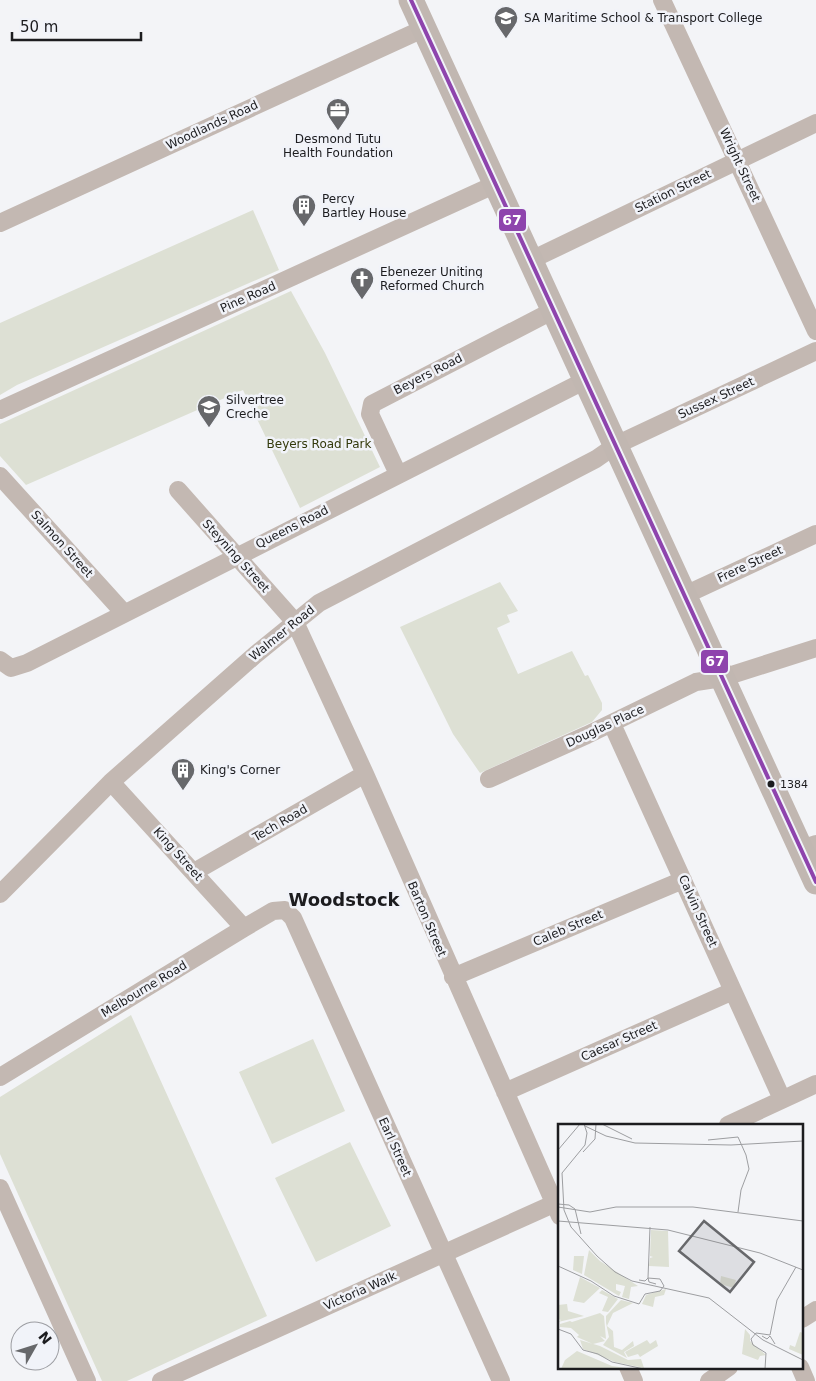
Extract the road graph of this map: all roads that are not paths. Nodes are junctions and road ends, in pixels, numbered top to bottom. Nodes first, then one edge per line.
1 (411, 0) edge
2 (662, 0) edge
3 (424, 28) junction
4 (816, 123) edge
5 (737, 160) junction
6 (496, 184) junction
7 (0, 223) edge
8 (531, 260) junction
9 (554, 310) junction
10 (816, 331) edge
11 (816, 351) edge
12 (586, 380) junction
13 (0, 410) edge
14 (616, 445) junction
15 (398, 474) junction
16 (0, 476) edge
17 (178, 490) dead end
18 (816, 534) edge
19 (236, 555) junction
20 (685, 595) junction
21 (124, 613) junction
22 (295, 622) junction
23 (816, 648) edge
24 (0, 660) edge
25 (722, 678) junction
26 (612, 724) junction
27 (365, 774) junction
28 (489, 779) dead end
29 (111, 782) junction
30 (808, 846) edge
31 (194, 872) junction
32 (683, 880) junction
33 (816, 882) edge
34 (0, 894) edge
35 (290, 913) joint
36 (244, 928) junction
37 (453, 977) junction
38 (734, 991) junction
39 (0, 1077) edge
40 (816, 1084) edge
41 (505, 1092) junction
42 (782, 1099) junction
43 (730, 1124) edge
44 (0, 1188) edge
45 (558, 1207) edge
46 (444, 1254) junction
47 (816, 1310) edge
48 (804, 1318) edge
49 (628, 1368) edge
50 (728, 1368) edge
51 (800, 1368) edge
52 (86, 1381) edge
53 (161, 1381) edge
54 (501, 1381) edge
55 (634, 1381) edge
56 (709, 1381) edge
57 (806, 1381) edge

1 - 3 main road
2 - 5 street, Wright Street
3 - 6 main road
3 - 7 street, Woodlands Road
4 - 5 street, Station Street
5 - 8 street, Station Street
5 - 10 street, Wright Street
6 - 8 main road
6 - 13 street, Pine Road
8 - 9 main road
9 - 12 main road
9 - 15 street, Beyers Road
11 - 14 street, Sussex Street
12 - 14 main road
12 - 15 street, Queens Road
14 - 20 main road
14 - 22 street, Walmer Road
15 - 19 street, Queens Road
16 - 21 street, Salmon Street
17 - 19 street, Steyning Street
18 - 20 street, Frere Street
19 - 21 street, Queens Road
19 - 22 street, Steyning Street
20 - 25 main road
21 - 24 street, Queens Road
22 - 27 street, Barton Street
22 - 29 street, Walmer Road
23 - 25 street, Douglas Place
25 - 26 street, Douglas Place
25 - 30 main road
26 - 28 street, Douglas Place
26 - 32 street, Calvin Street
27 - 31 street, Tech Road
27 - 37 street, Barton Street
29 - 31 street, King Street
29 - 34 street, Walmer Road
30 - 33 main road
31 - 36 street, King Street
32 - 37 street, Caleb Street
32 - 38 street, Calvin Street
35 - 36 street, Melbourne Road
35 - 46 street, Earl Street
36 - 39 street, Melbourne Road
37 - 41 street, Barton Street
38 - 41 street, Caesar Street
38 - 42 street, Calvin Street
40 - 42 street
41 - 45 street, Barton Street
42 - 43 street
44 - 52 street
45 - 46 street, Victoria Walk
46 - 53 street, Victoria Walk
46 - 54 street, Earl Street
47 - 48 street
49 - 55 street
50 - 56 street
51 - 57 street

